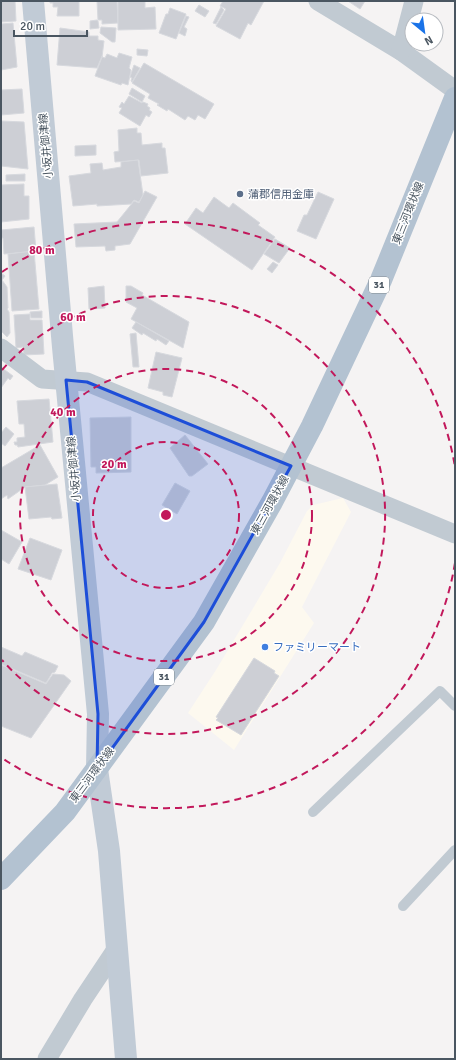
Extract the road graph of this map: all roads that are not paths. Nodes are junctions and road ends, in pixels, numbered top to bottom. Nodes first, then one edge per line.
1 (33, 1) edge
2 (318, 1) edge
3 (414, 1) edge
4 (401, 51) junction
5 (455, 90) edge
6 (455, 98) edge
7 (1, 348) edge
8 (66, 380) junction
9 (292, 466) junction
10 (455, 534) edge
11 (455, 706) edge
12 (97, 769) junction
13 (313, 812) dead end
14 (455, 850) edge
15 (4, 873) edge
16 (403, 906) dead end
17 (116, 948) junction
18 (47, 1059) edge
19 (126, 1059) edge

1 - 8 main road, 小坂井御津線
2 - 4 street
3 - 4 street
4 - 5 street
6 - 9 main road, 東三河環状線 / 31
7 - 8 street
8 - 9 street
8 - 12 main road, 小坂井御津線
9 - 10 street
9 - 12 main road, 東三河環状線 / 31
11 - 13 lane
12 - 15 main road, 東三河環状線 / 31
12 - 17 main road, 小坂井御津線
14 - 16 lane
17 - 18 street
17 - 19 main road, 小坂井御津線

